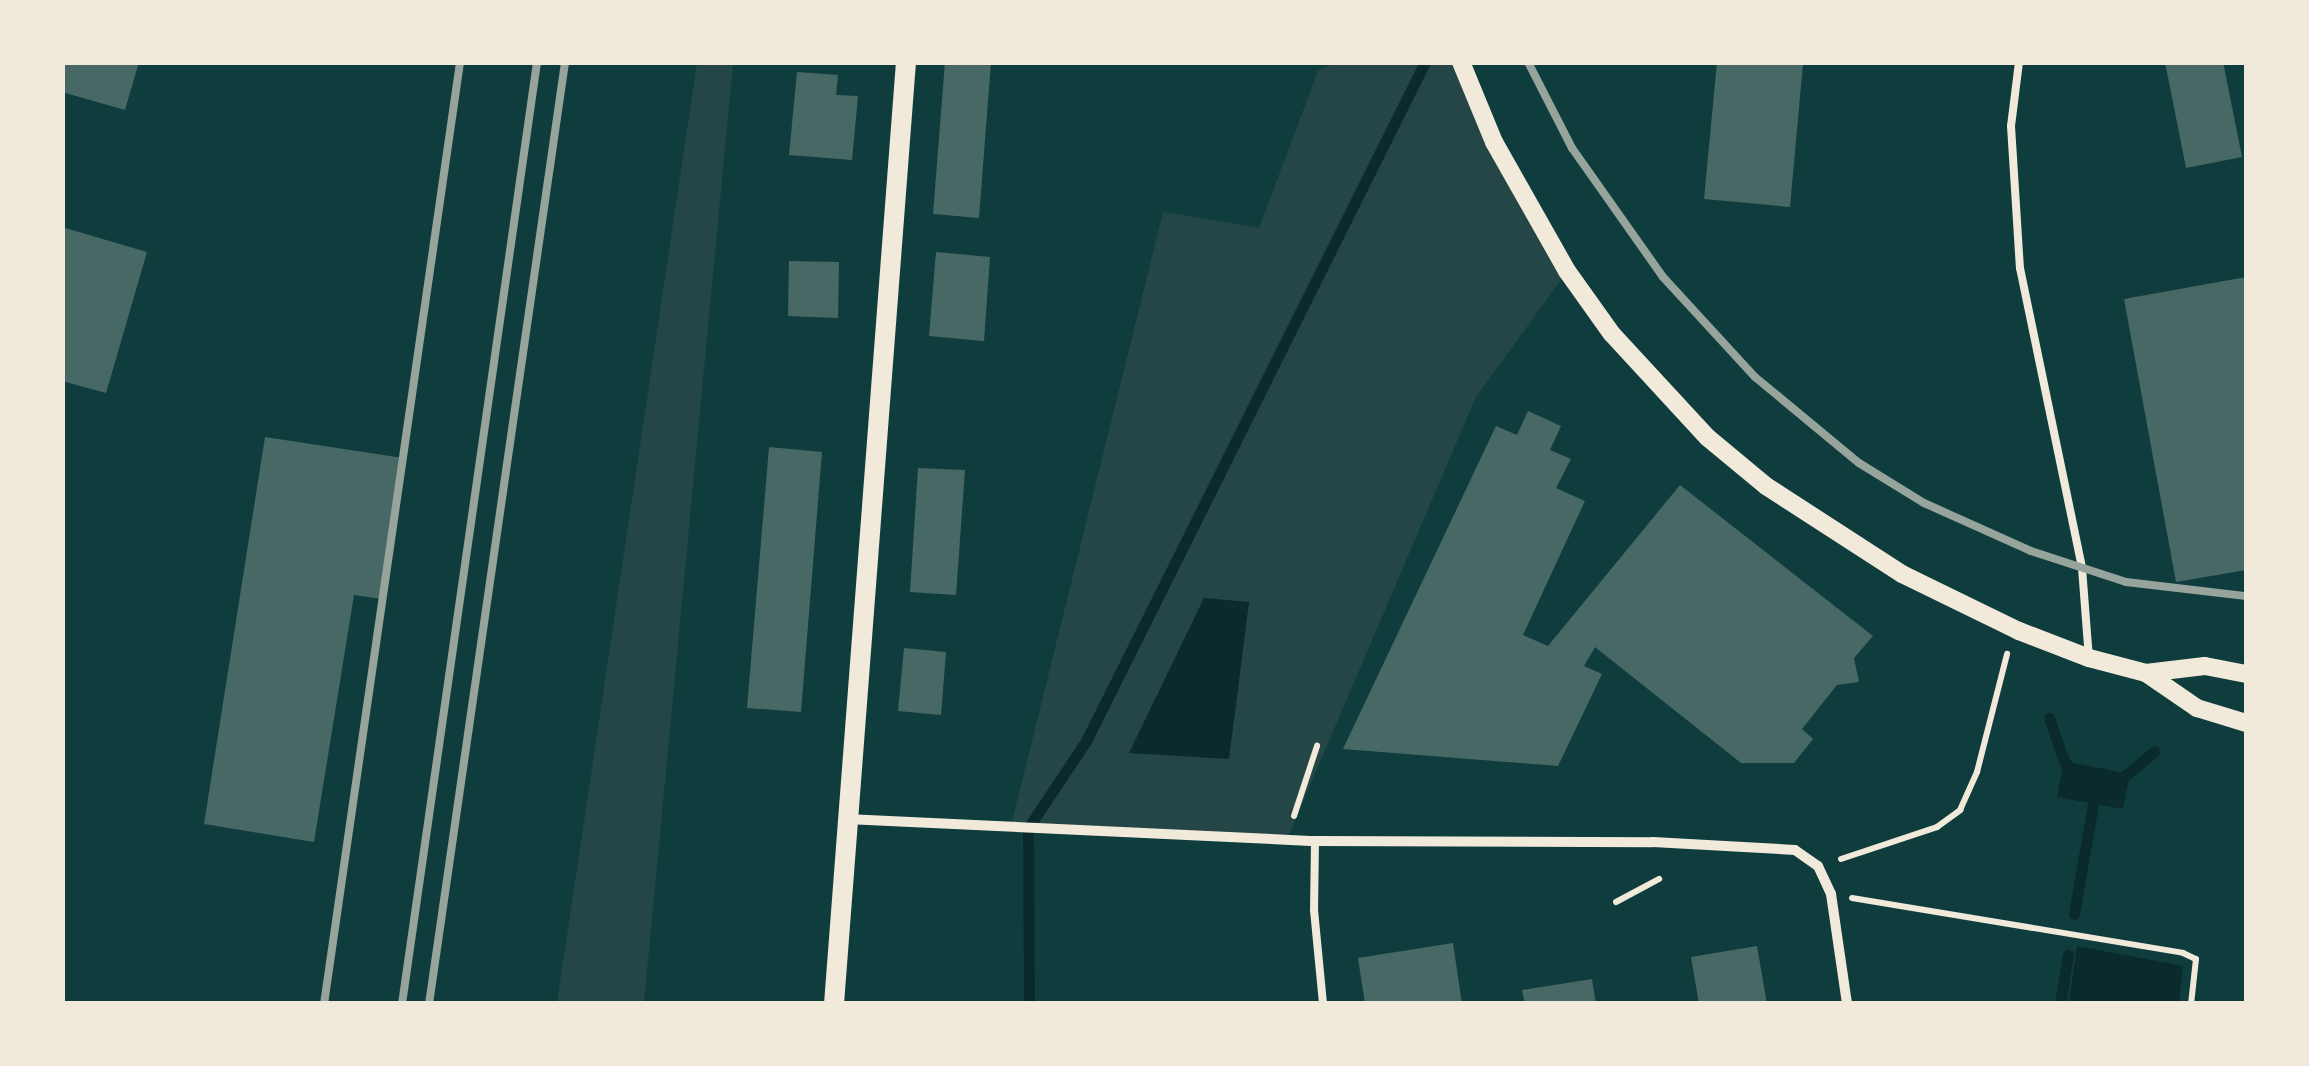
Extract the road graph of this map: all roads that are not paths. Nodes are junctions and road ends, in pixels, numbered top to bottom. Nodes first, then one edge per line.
1 (906, 62) edge
2 (1461, 62) edge
3 (2020, 62) edge
4 (2088, 658) junction
5 (2146, 674) junction
6 (2246, 674) edge
7 (2246, 723) edge
8 (846, 818) junction
9 (1316, 841) junction
10 (834, 1004) edge
11 (1323, 1004) edge
12 (1847, 1004) edge

1 - 8 main road
2 - 4 street
3 - 4 lane
4 - 5 street
5 - 6 street
5 - 7 street
8 - 9 street
8 - 10 main road
9 - 11 lane
9 - 12 street

